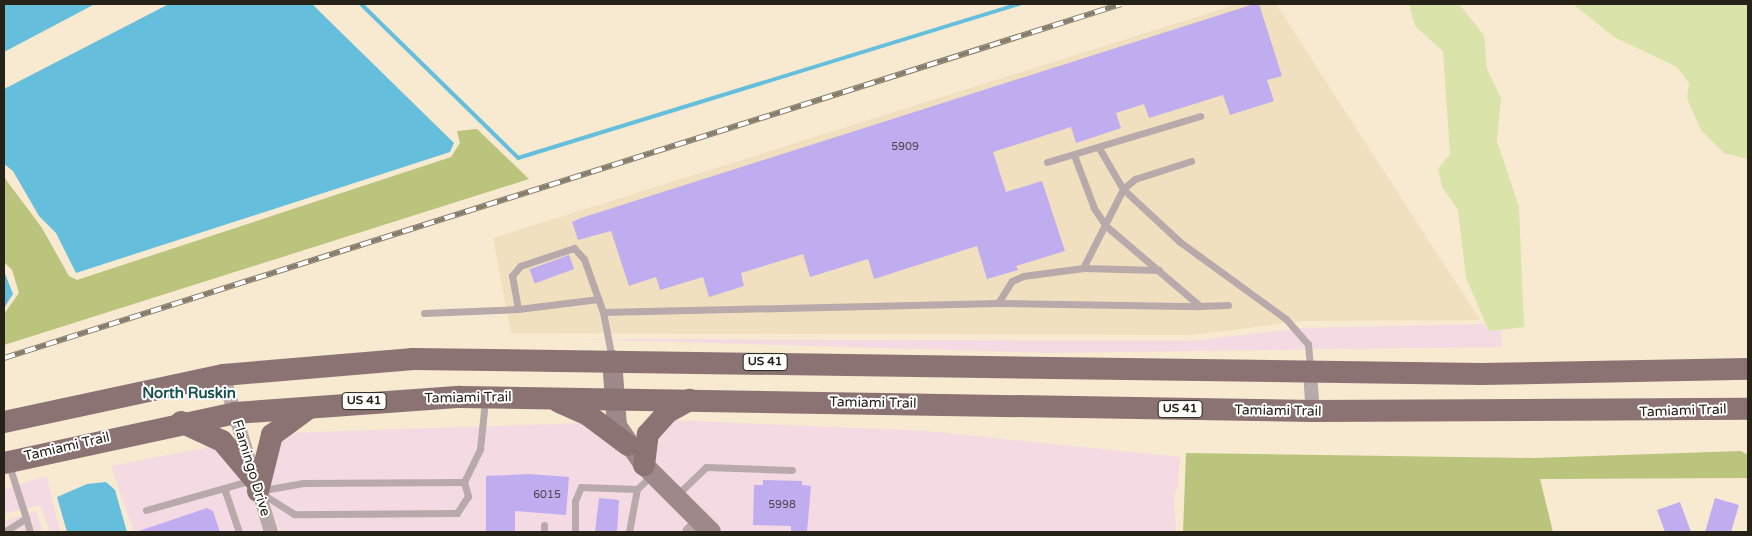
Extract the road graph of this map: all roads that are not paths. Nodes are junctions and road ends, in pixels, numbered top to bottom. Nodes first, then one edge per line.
1 (1200, 116) dead end
2 (1099, 148) junction
3 (1074, 155) junction
4 (1191, 161) dead end
5 (1047, 162) dead end
6 (1123, 189) junction
7 (1106, 226) junction
8 (1083, 268) junction
9 (1159, 270) junction
10 (598, 299) junction
11 (998, 304) junction
12 (1228, 305) dead end
13 (1200, 306) junction
14 (518, 309) junction
15 (603, 312) junction
16 (424, 313) dead end
17 (612, 360) junction
18 (1748, 369) edge
19 (1310, 372) junction
20 (223, 375) junction
21 (485, 397) junction
22 (549, 398) junction
23 (612, 398) junction
24 (691, 400) junction
25 (315, 405) junction
26 (1748, 409) edge
27 (1313, 411) junction
28 (235, 413) junction
29 (4, 422) edge
30 (181, 422) junction
31 (628, 445) junction
32 (6, 462) edge
33 (649, 469) junction
34 (792, 470) dead end
35 (464, 482) junction
36 (256, 485) junction
37 (224, 488) junction
38 (637, 489) junction
39 (675, 496) junction
40 (146, 510) dead end
41 (26, 518) junction
42 (700, 529) edge
43 (4, 532) edge
44 (30, 532) edge
45 (239, 532) edge
46 (271, 532) edge
47 (575, 532) edge
48 (629, 532) edge

1 - 2 lane
2 - 3 lane
2 - 6 lane
3 - 5 lane
3 - 7 lane
4 - 6 lane
6 - 7 lane
6 - 19 lane
7 - 8 lane
7 - 9 lane
8 - 9 lane
8 - 11 lane
9 - 13 lane
10 - 14 lane
10 - 14 lane
10 - 15 lane
11 - 13 lane
11 - 15 lane
12 - 13 lane
14 - 16 lane
15 - 17 lane
17 - 19 main road, US 41
17 - 20 main road, US 41
17 - 23 street
18 - 19 main road, US 41
19 - 27 street
20 - 28 street, Flamingo Drive
20 - 29 main road, US 41
21 - 22 main road, Tamiami Trail / US 41
21 - 25 main road, Tamiami Trail / US 41
21 - 35 lane
22 - 23 main road, Tamiami Trail / US 41
22 - 31 main road
23 - 24 main road, Tamiami Trail / US 41
23 - 31 street
24 - 27 main road, Tamiami Trail / US 41
24 - 33 main road
25 - 28 main road, Tamiami Trail / US 41
25 - 36 main road
26 - 27 main road, Tamiami Trail / US 41
28 - 30 main road, Tamiami Trail / US 41
28 - 36 street, Flamingo Drive
30 - 32 main road, Tamiami Trail / US 41
30 - 36 main road
31 - 33 street
32 - 41 lane
33 - 38 lane
33 - 39 street
34 - 39 lane
35 - 36 lane
35 - 36 lane
36 - 37 lane
36 - 46 street, Flamingo Drive
37 - 40 lane
37 - 45 lane
38 - 47 lane
38 - 48 lane
39 - 42 street
41 - 43 lane
41 - 44 lane

